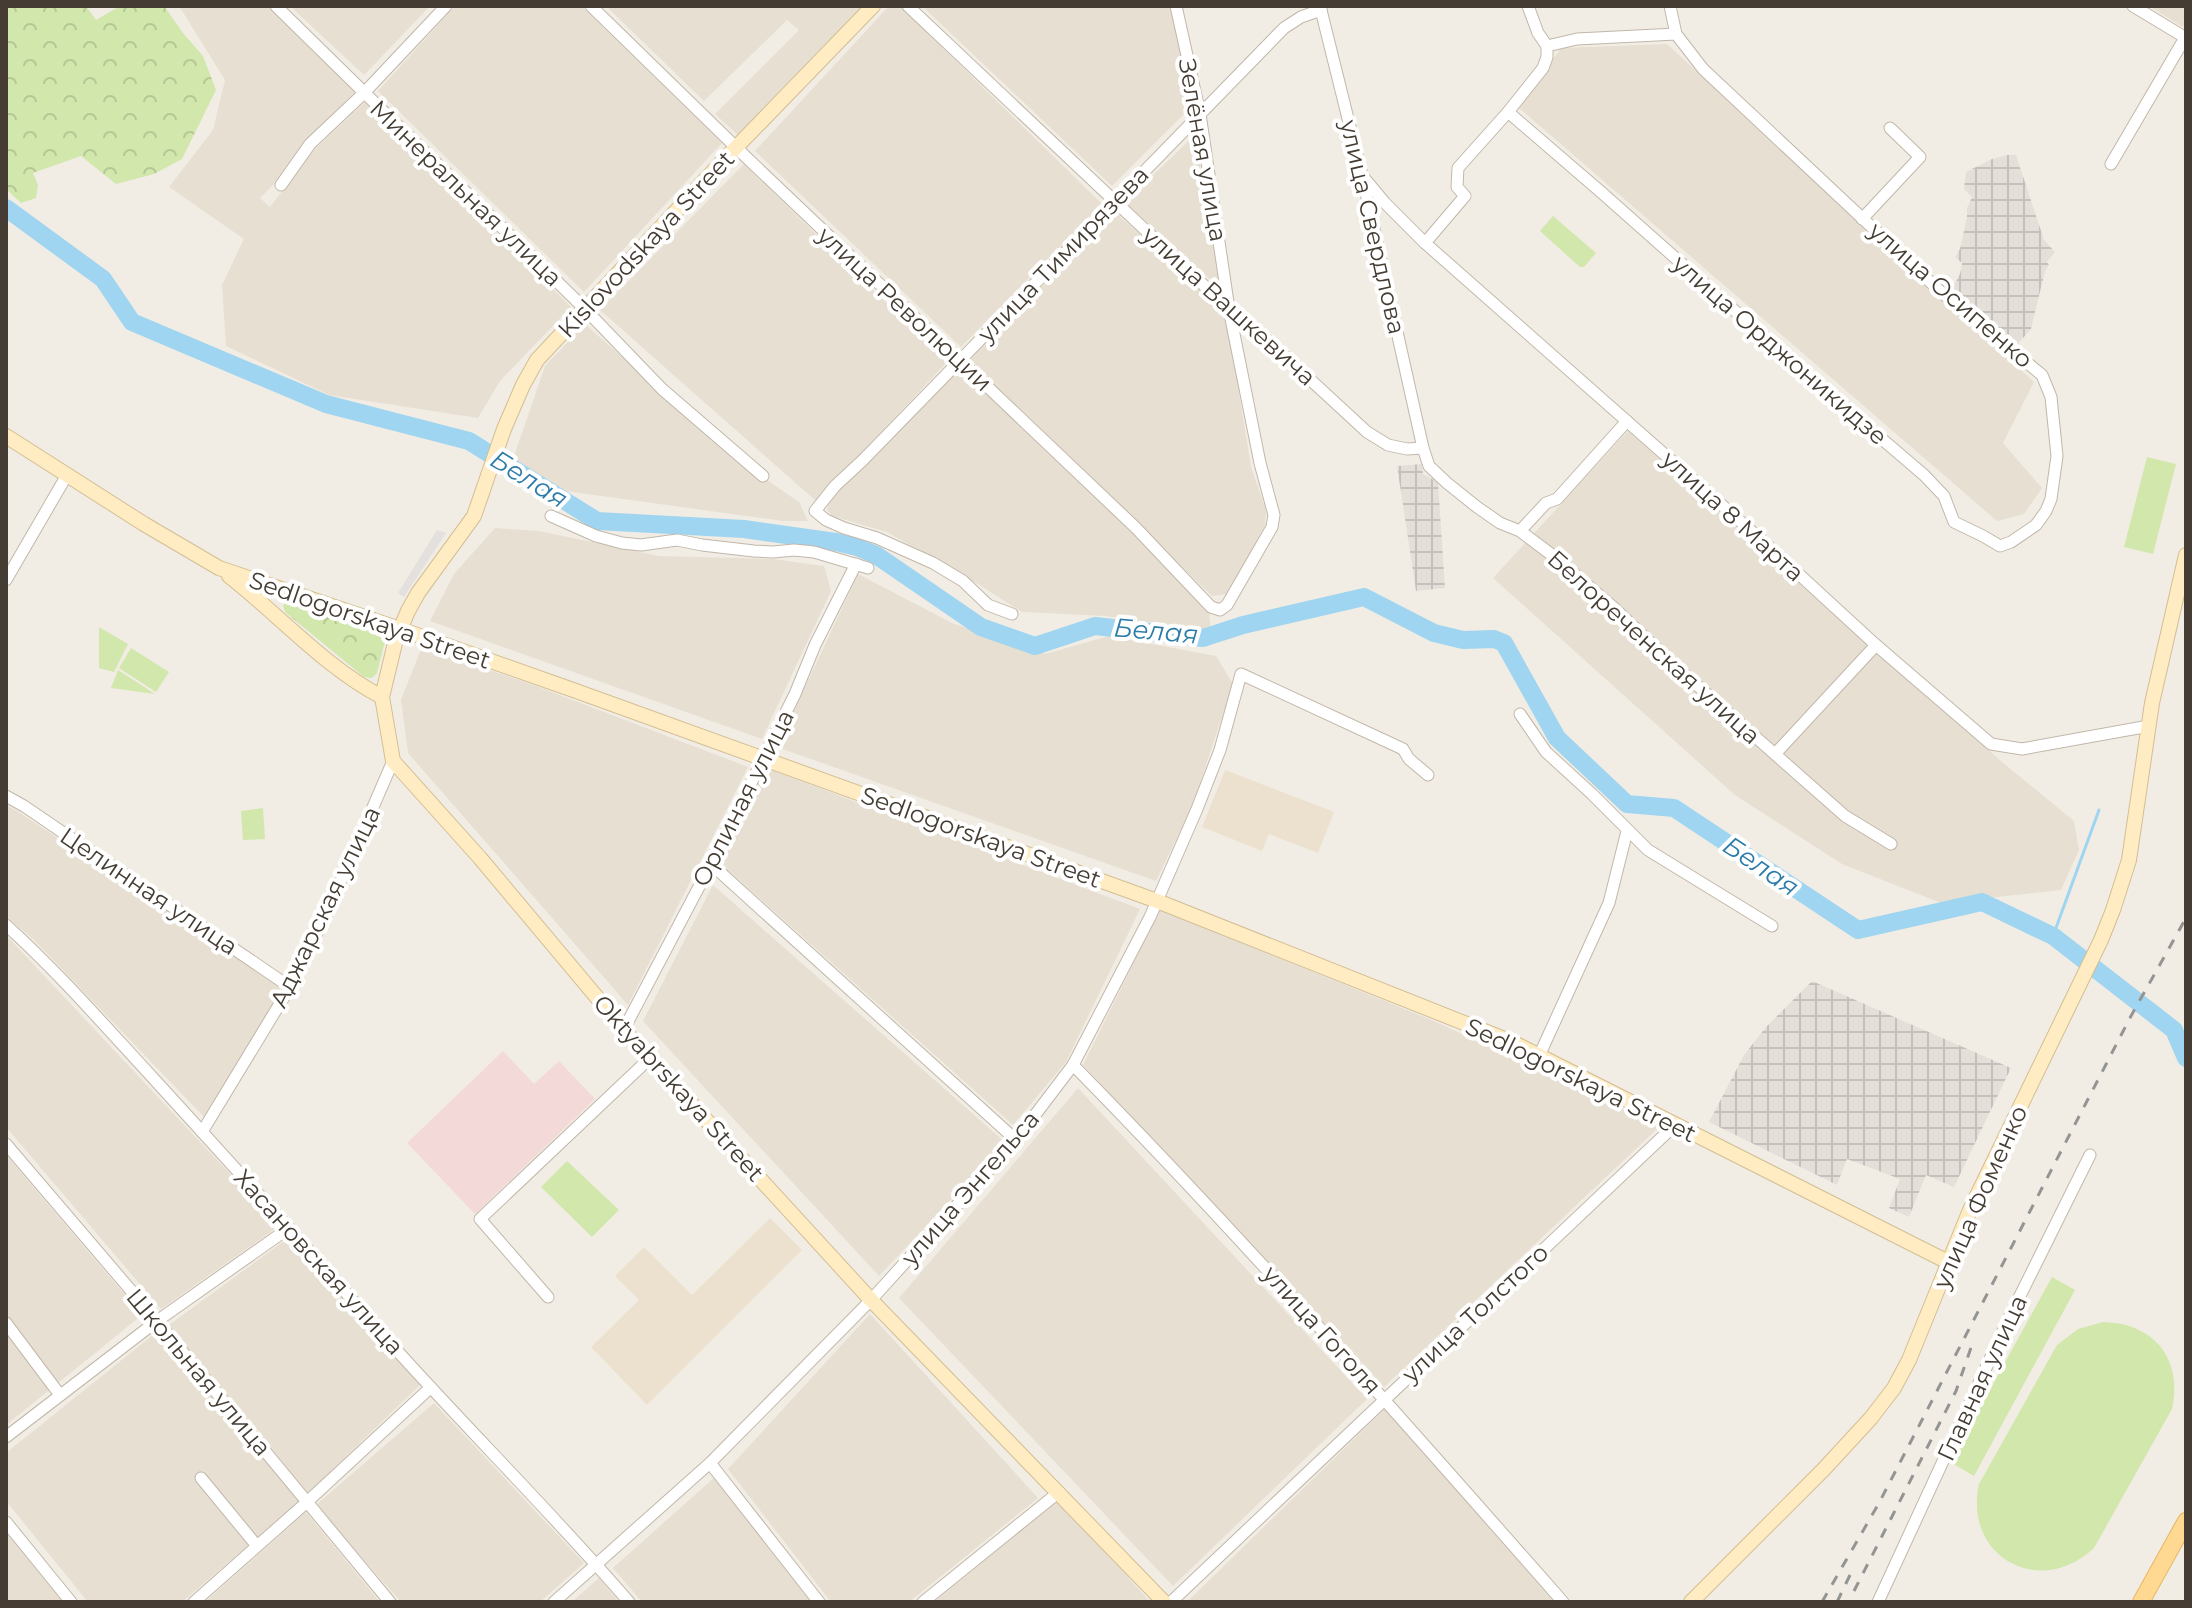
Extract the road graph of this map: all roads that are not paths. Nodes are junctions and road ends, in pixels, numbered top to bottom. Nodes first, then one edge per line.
1 (276, 6) edge
2 (446, 6) edge
3 (591, 6) edge
4 (873, 6) edge
5 (908, 6) edge
6 (1176, 6) edge
7 (1528, 6) edge
8 (1670, 6) edge
9 (2133, 6) edge
10 (1321, 8) edge
11 (1676, 34) junction
12 (2186, 37) edge
13 (1547, 46) junction
14 (364, 93) junction
15 (1508, 112) junction
16 (1200, 114) junction
17 (1890, 128) dead end
18 (736, 148) junction
19 (2111, 164) dead end
20 (1362, 175) junction
21 (281, 185) dead end
22 (1114, 201) junction
23 (1862, 219) junction
24 (1425, 243) junction
25 (585, 309) junction
26 (1229, 309) junction
27 (960, 360) junction
28 (1627, 421) junction
29 (6, 436) edge
30 (1423, 448) junction
31 (67, 475) junction
32 (763, 476) dead end
33 (2046, 511) joint
34 (551, 516) dead end
35 (1520, 531) junction
36 (2186, 555) edge
37 (856, 564) junction
38 (219, 568) junction
39 (868, 568) dead end
40 (6, 580) edge
41 (1220, 610) joint
42 (1012, 614) dead end
43 (400, 629) junction
44 (1876, 645) junction
45 (382, 697) junction
46 (1520, 714) dead end
47 (2149, 726) junction
48 (1775, 754) junction
49 (763, 758) junction
50 (393, 761) junction
51 (1428, 775) dead end
52 (6, 796) edge
53 (1627, 831) junction
54 (1891, 844) dead end
55 (711, 864) junction
56 (1157, 901) junction
57 (6, 925) edge
58 (1772, 926) dead end
59 (290, 987) junction
60 (624, 1029) junction
61 (1539, 1056) junction
62 (650, 1058) junction
63 (1073, 1065) junction
64 (1676, 1124) junction
65 (202, 1132) junction
66 (1016, 1140) junction
67 (6, 1144) edge
68 (2090, 1155) dead end
69 (289, 1228) junction
70 (1948, 1262) junction
71 (548, 1297) dead end
72 (871, 1300) junction
73 (157, 1321) junction
74 (6, 1323) edge
75 (430, 1388) junction
76 (60, 1395) junction
77 (1384, 1398) junction
78 (6, 1437) edge
79 (710, 1463) junction
80 (201, 1478) dead end
81 (1059, 1492) junction
82 (307, 1502) junction
83 (2186, 1521) edge
84 (6, 1522) edge
85 (257, 1546) junction
86 (596, 1564) junction
87 (71, 1602) edge
88 (194, 1602) edge
89 (390, 1602) edge
90 (554, 1602) edge
91 (629, 1602) edge
92 (819, 1602) edge
93 (923, 1602) edge
94 (1164, 1602) edge
95 (1171, 1602) edge
96 (1563, 1602) edge
97 (1691, 1602) edge
98 (1878, 1602) edge
99 (2141, 1602) edge

1 - 14 street, Минеральная улица
2 - 14 street
3 - 18 street, улица Революции
4 - 18 street, Kislovodskaya Street
5 - 22 street, улица Вашкевича
6 - 16 street, Зелёная улица
7 - 13 street
8 - 11 street, улица Осипенко
9 - 12 street
10 - 16 street, улица Тимирязева
10 - 20 street, улица Свердлова
11 - 13 street
11 - 23 street, улица Осипенко
12 - 19 street
13 - 15 street
14 - 21 street
14 - 25 street, Минеральная улица
15 - 24 street
15 - 33 street, улица Орджоникидзе
16 - 22 street, улица Тимирязева
16 - 26 street, Зелёная улица
17 - 23 street, улица Осипенко
18 - 25 street, Kislovodskaya Street
18 - 27 street, улица Революции
20 - 24 street, улица 8 Марта
20 - 30 street, улица Свердлова
22 - 26 street, улица Вашкевича
22 - 27 street, улица Тимирязева
23 - 33 street, улица Осипенко
24 - 28 street, улица 8 Марта
25 - 32 street, Минеральная улица
25 - 43 street, Kislovodskaya Street
26 - 30 street, улица Вашкевича
26 - 41 street, Зелёная улица
27 - 41 street, улица Революции
27 - 42 street, улица Тимирязева
28 - 35 street
28 - 44 street, улица 8 Марта
29 - 31 street, Sedlogorskaya Street
30 - 35 street, Белореченская улица
31 - 38 street, Sedlogorskaya Street
31 - 40 street
34 - 37 street
35 - 48 street, Белореченская улица
36 - 47 street, улица Фоменко
37 - 39 street
37 - 49 street, Орлиная улица
38 - 43 street, Sedlogorskaya Street
38 - 45 street
43 - 45 street
43 - 49 street, Sedlogorskaya Street
44 - 47 street, улица 8 Марта
44 - 48 street
45 - 50 street
46 - 53 street
47 - 70 street, улица Фоменко
48 - 54 street, Белореченская улица
49 - 55 street, Орлиная улица
49 - 56 street, Sedlogorskaya Street
50 - 59 street, Аджарская улица
50 - 60 street, Oktyabrskaya Street
51 - 56 street, улица Энгельса
52 - 59 street, Целинная улица
53 - 58 street
53 - 61 street
55 - 60 street, Орлиная улица
55 - 66 street
56 - 61 street, Sedlogorskaya Street
56 - 63 street, улица Энгельса
57 - 65 street, Хасановская улица
59 - 65 street, Аджарская улица
60 - 62 street, Oktyabrskaya Street
61 - 64 street, Sedlogorskaya Street
62 - 71 street
62 - 72 street, Oktyabrskaya Street
63 - 66 street, улица Энгельса
63 - 77 street, улица Гоголя
64 - 70 street, Sedlogorskaya Street
64 - 77 street, улица Толстого
65 - 69 street, Хасановская улица
66 - 72 street, улица Энгельса
67 - 73 street, Школьная улица
68 - 98 street, Главная улица
69 - 73 street
69 - 75 street, Хасановская улица
70 - 97 street, улица Фоменко
72 - 79 street, улица Энгельса
72 - 81 street, Oktyabrskaya Street
73 - 76 street
73 - 82 street, Школьная улица
74 - 76 street
75 - 82 street
75 - 86 street, Хасановская улица
76 - 78 street
77 - 95 street, улица Толстого
77 - 96 street, улица Гоголя
79 - 86 street, улица Энгельса
79 - 92 street
80 - 85 street
81 - 93 street
81 - 94 street, Oktyabrskaya Street
82 - 85 street
82 - 89 street, Школьная улица
83 - 99 main road
84 - 87 street
85 - 88 street
86 - 90 street, улица Энгельса
86 - 91 street, Хасановская улица

